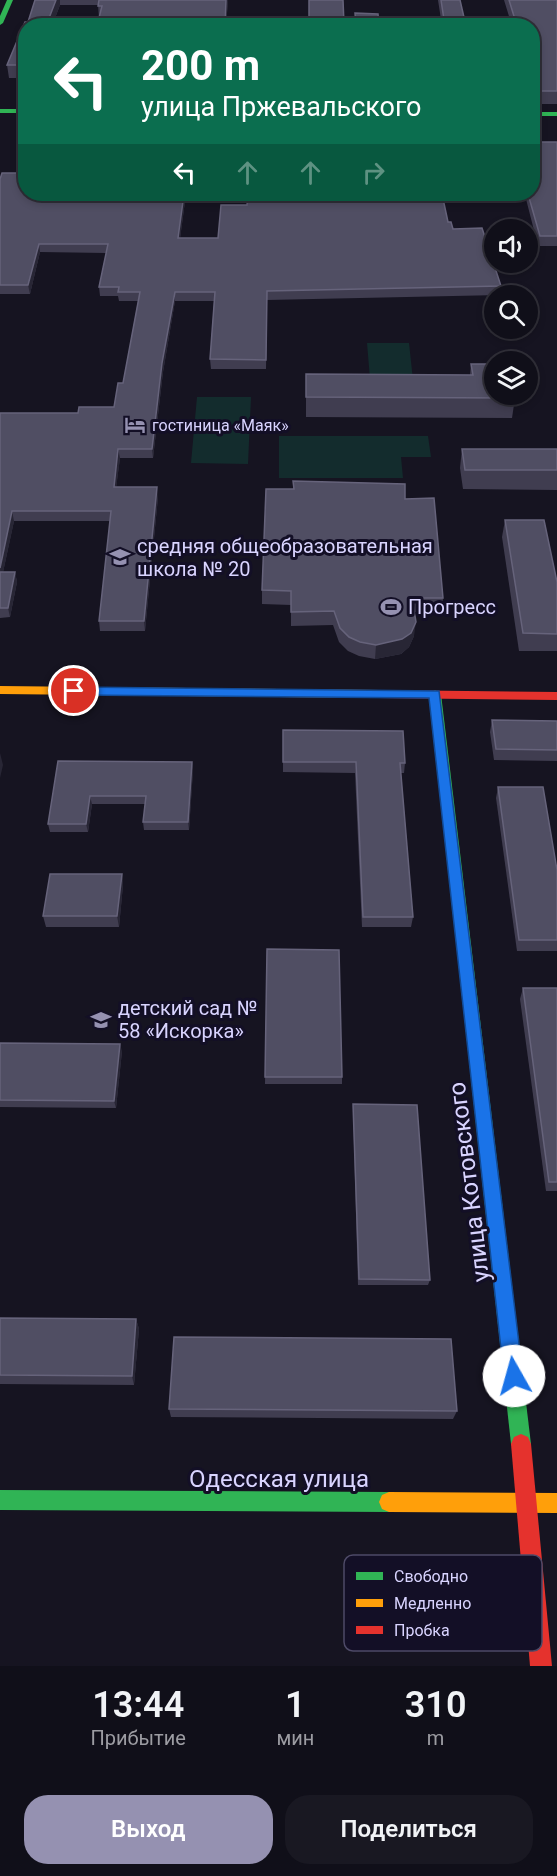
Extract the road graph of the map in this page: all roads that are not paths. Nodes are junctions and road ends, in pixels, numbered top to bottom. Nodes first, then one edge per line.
1 (10, 0) edge
2 (0, 23) edge
3 (0, 111) edge
4 (18, 111) edge
5 (540, 114) edge
6 (557, 114) edge
7 (0, 690) edge
8 (435, 694) junction
9 (557, 696) edge
10 (0, 1500) edge
11 (526, 1503) junction
12 (557, 1503) edge
13 (531, 1555) edge
14 (540, 1651) edge
15 (541, 1666) edge

1 - 2 street
3 - 4 street
5 - 6 street
7 - 8 street
8 - 9 street
8 - 11 street, улица Котовского
10 - 11 street, Одесская улица
11 - 12 street, Одесская улица
11 - 13 street, улица Котовского
14 - 15 street, улица Котовского

